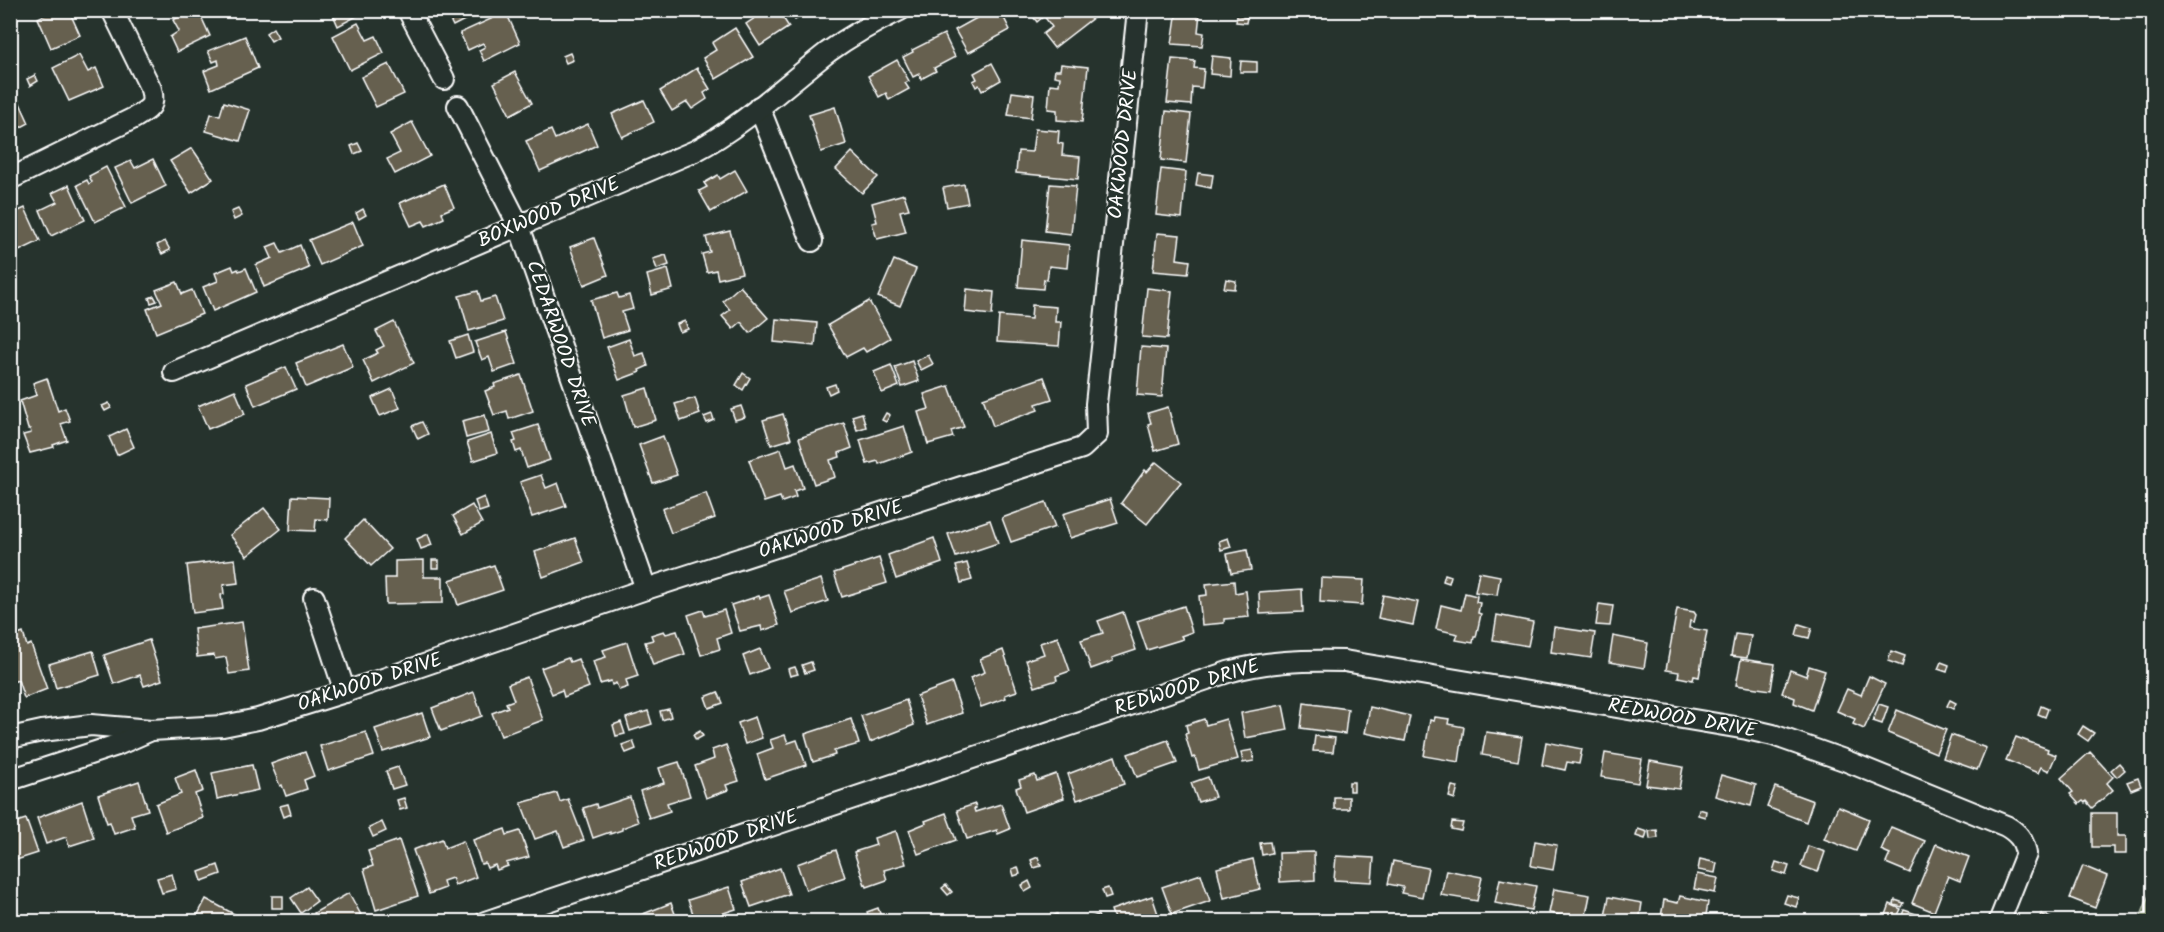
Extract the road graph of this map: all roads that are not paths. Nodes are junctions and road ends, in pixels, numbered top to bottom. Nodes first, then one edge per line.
1 (112, 10) edge
2 (408, 10) edge
3 (900, 10) edge
4 (1138, 10) edge
5 (444, 79) dead end
6 (458, 106) dead end
7 (759, 107) junction
8 (10, 178) edge
9 (519, 226) junction
10 (812, 241) dead end
11 (174, 372) dead end
12 (646, 589) junction
13 (314, 598) dead end
14 (345, 692) junction
15 (151, 730) junction
16 (10, 738) edge
17 (10, 780) edge
18 (485, 921) edge
19 (1999, 921) edge

1 - 8 street
2 - 5 street
3 - 7 street, BOXWOOD DRIVE
4 - 12 street, OAKWOOD DRIVE
6 - 9 street, CEDARWOOD DRIVE
7 - 9 street, BOXWOOD DRIVE
7 - 10 street
9 - 11 street, BOXWOOD DRIVE
9 - 12 street, CEDARWOOD DRIVE
12 - 14 street, OAKWOOD DRIVE
13 - 14 street
14 - 15 street, OAKWOOD DRIVE
15 - 16 street, OAKWOOD DRIVE
15 - 17 street, OAKWOOD DRIVE
18 - 19 street, REDWOOD DRIVE

